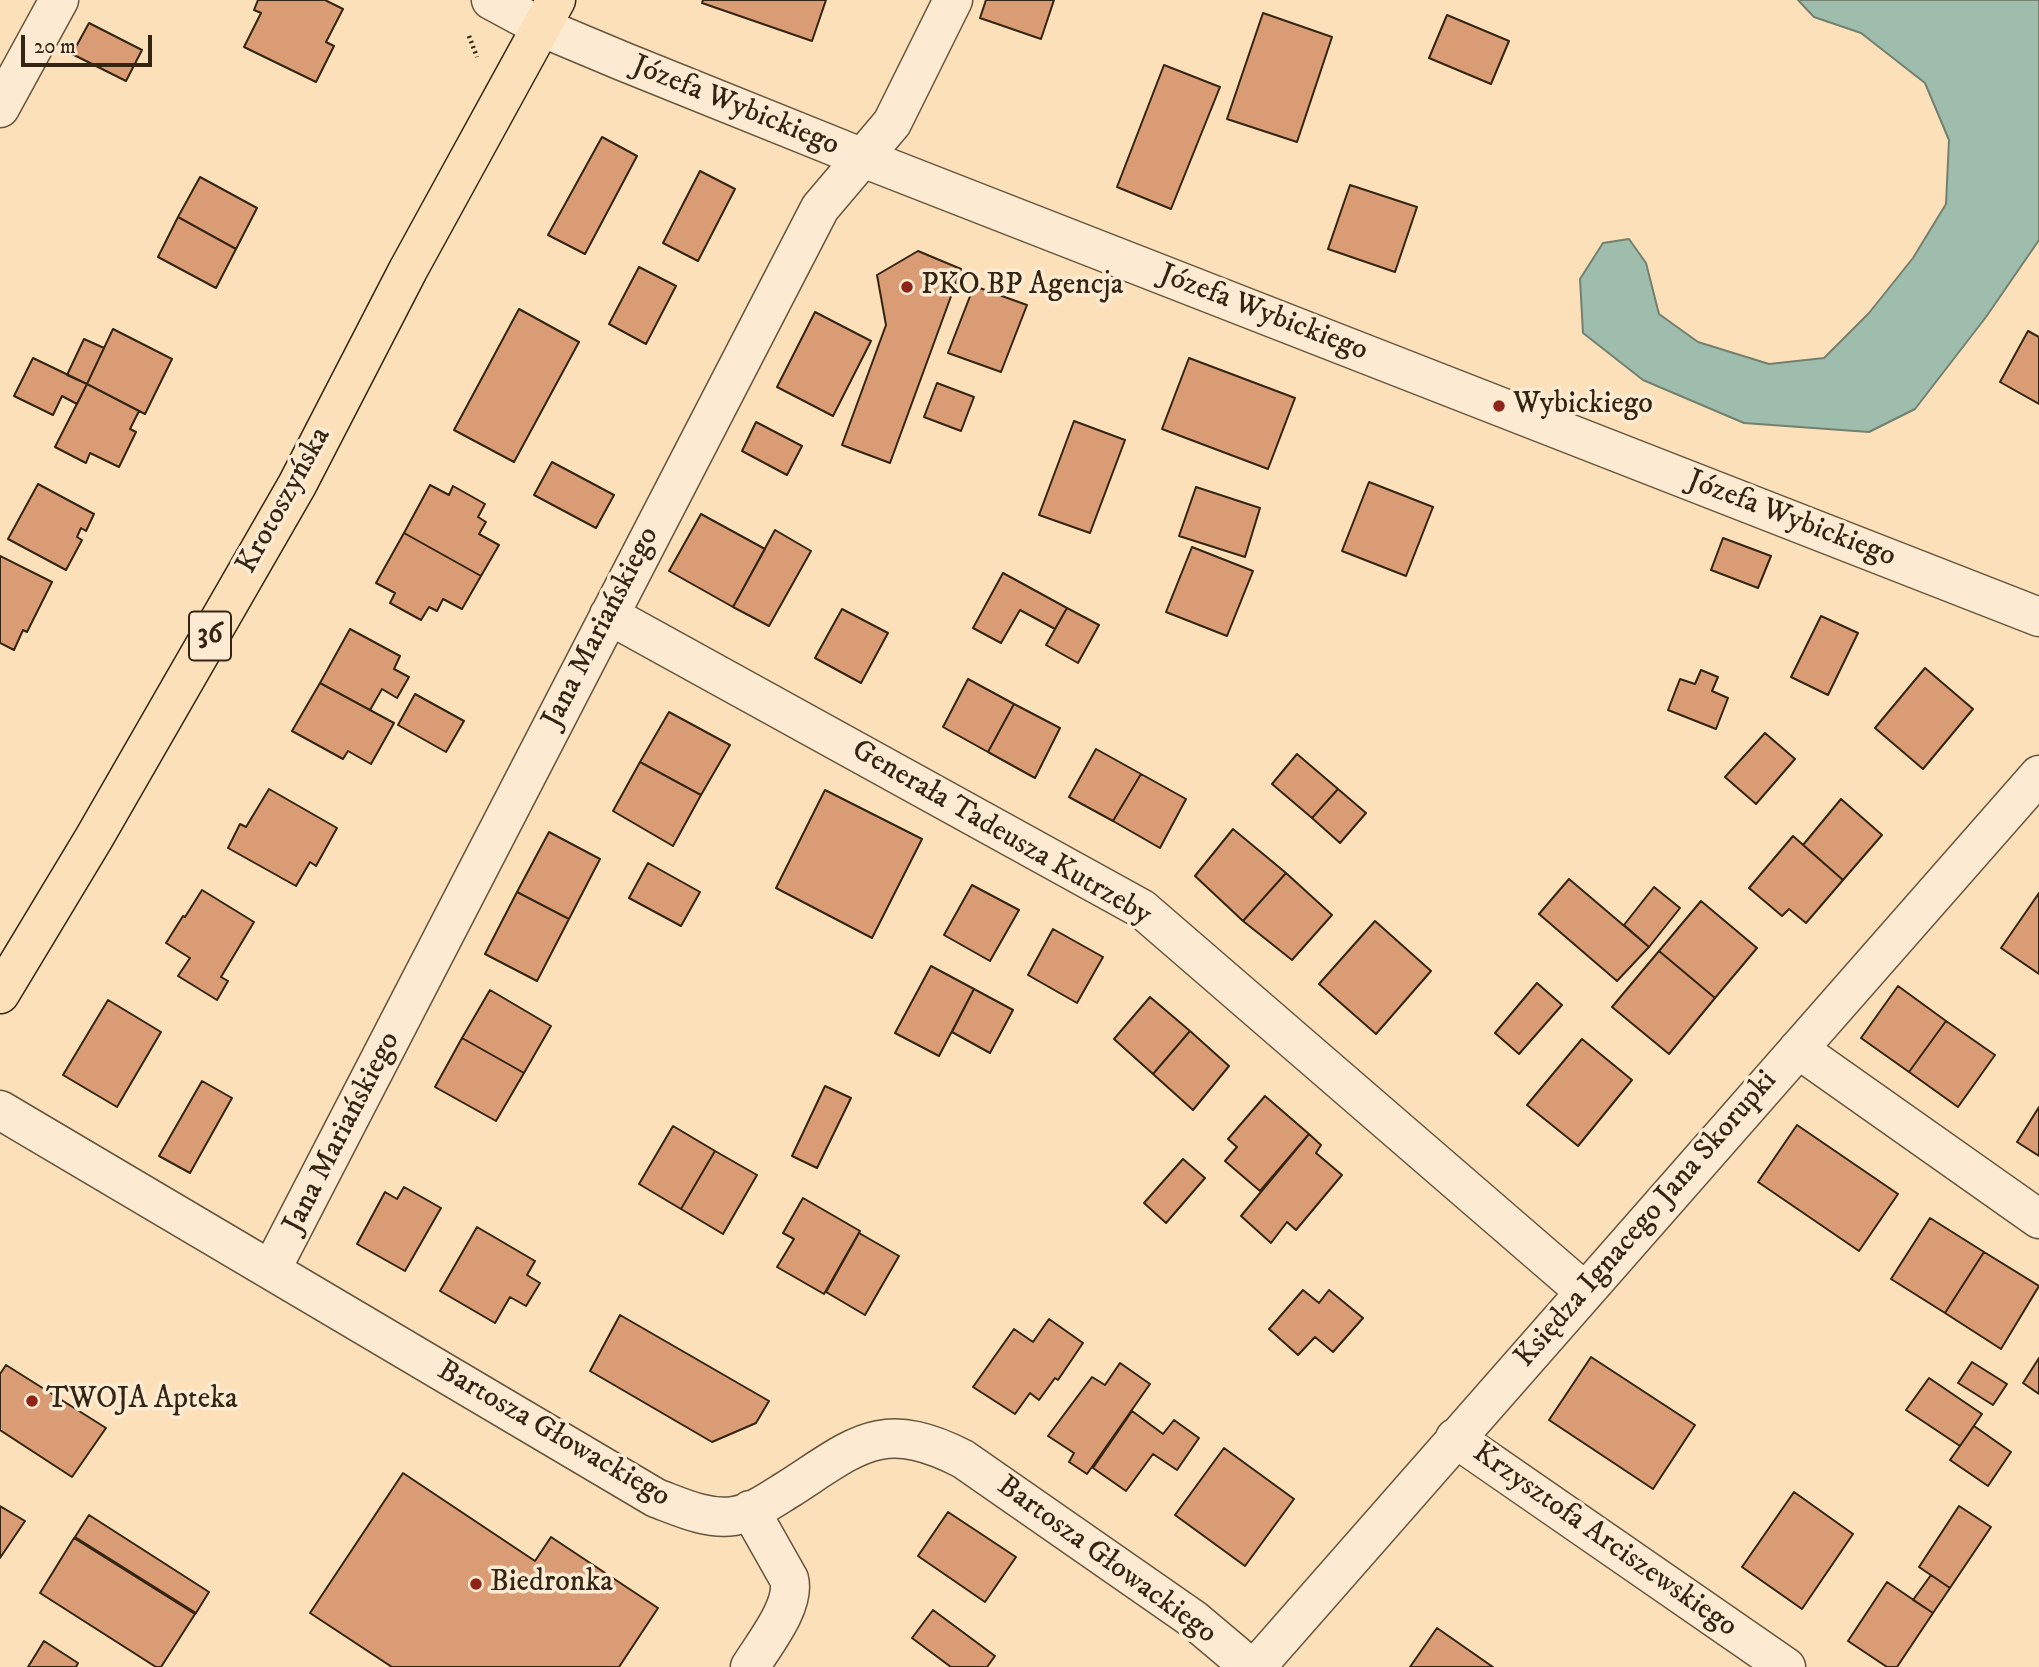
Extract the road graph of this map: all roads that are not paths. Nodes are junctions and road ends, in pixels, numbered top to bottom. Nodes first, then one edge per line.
1 (59, 0) edge
2 (491, 0) edge
3 (953, 0) edge
4 (549, 13) edge
5 (0, 108) edge
6 (863, 158) junction
7 (609, 615) junction
8 (2039, 617) edge
9 (2039, 775) edge
10 (0, 995) edge
11 (1798, 1049) junction
12 (0, 1110) edge
13 (2039, 1219) edge
14 (271, 1270) junction
15 (1584, 1291) junction
16 (1455, 1438) junction
17 (750, 1510) junction
18 (750, 1667) edge
19 (1250, 1667) edge
20 (1256, 1667) edge
21 (1786, 1667) edge

1 - 5 street
2 - 4 street, Józefa Wybickiego
3 - 6 street, Jana Mariańskiego
4 - 6 street, Józefa Wybickiego
4 - 10 main road, Krotoszyńska / 36
6 - 7 street, Jana Mariańskiego
6 - 8 street, Józefa Wybickiego
7 - 14 street, Jana Mariańskiego
7 - 15 street, Generała Tadeusza Kutrzeby
9 - 11 street, Księdza Ignacego Jana Skorupki
11 - 13 street
11 - 15 street, Księdza Ignacego Jana Skorupki
12 - 14 street, Bartosza Głowackiego
14 - 17 street, Bartosza Głowackiego
15 - 16 street, Księdza Ignacego Jana Skorupki
16 - 20 street, Księdza Ignacego Jana Skorupki
16 - 21 street, Krzysztofa Arciszewskiego
17 - 18 street
17 - 19 street, Bartosza Głowackiego

